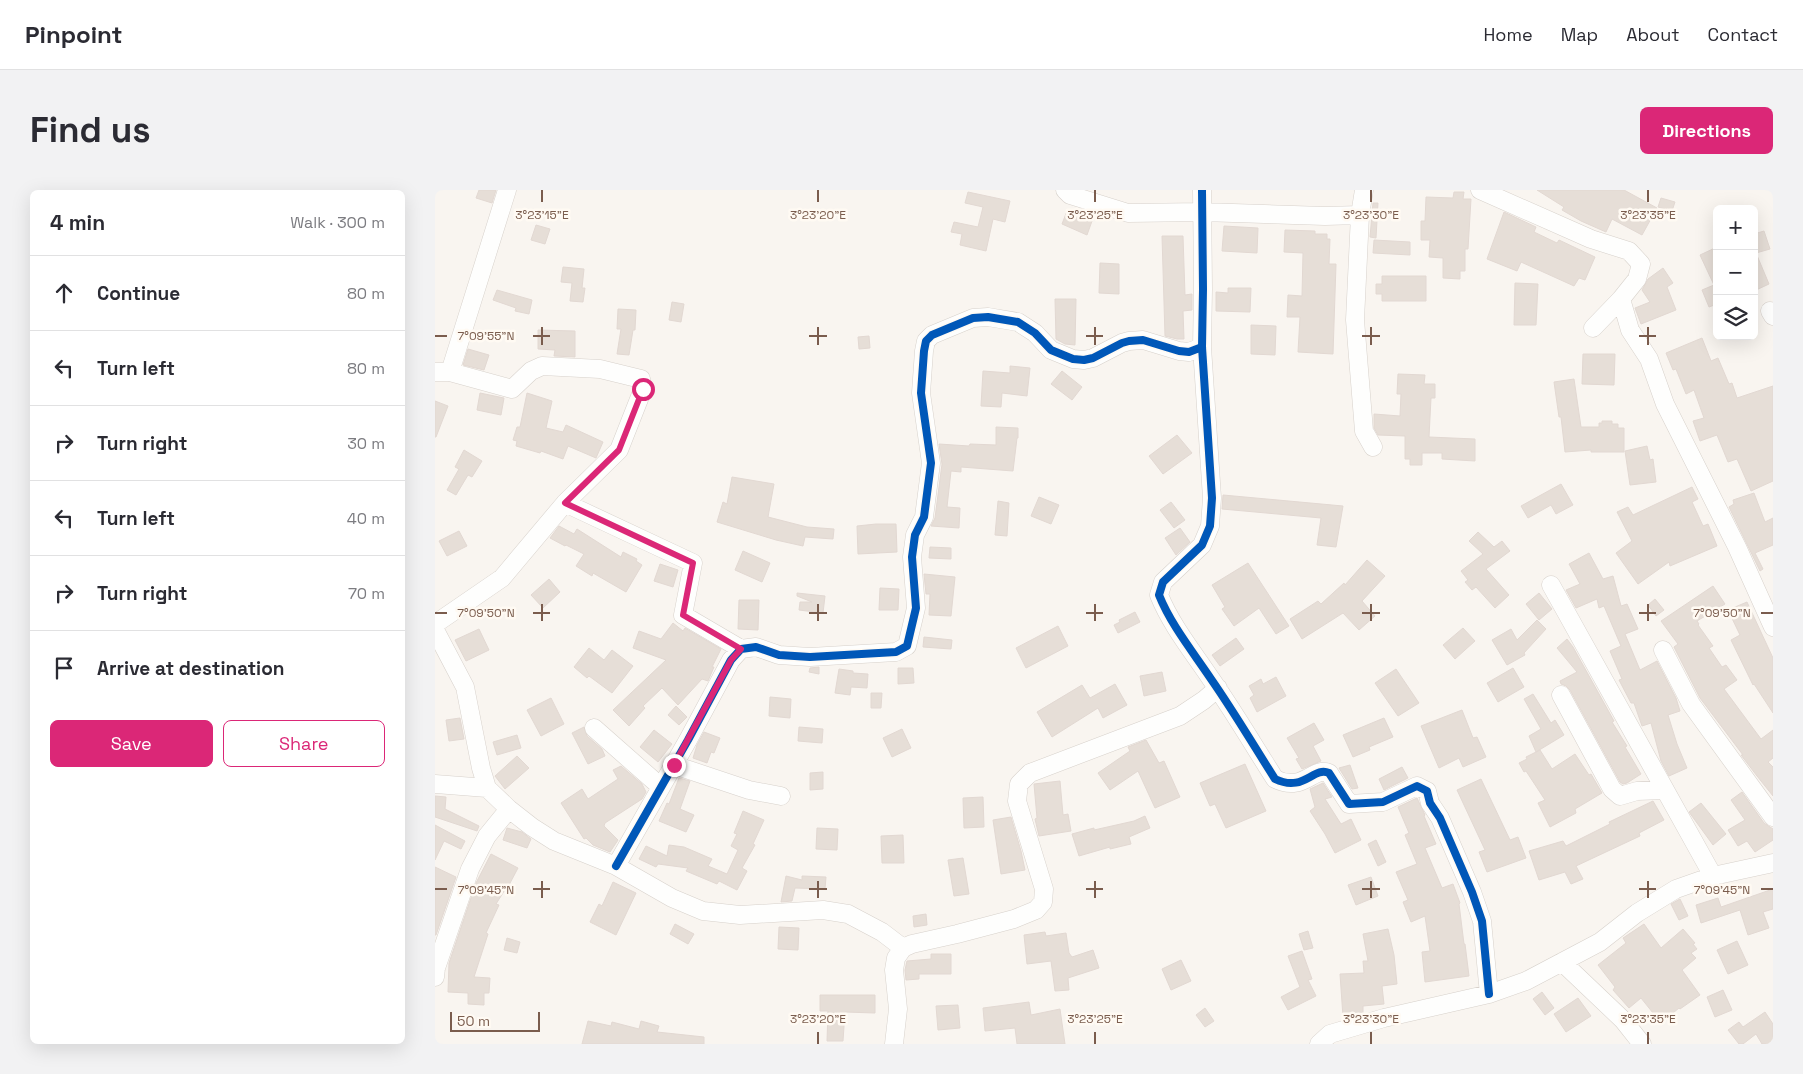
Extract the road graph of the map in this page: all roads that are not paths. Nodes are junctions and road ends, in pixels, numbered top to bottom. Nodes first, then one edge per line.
1 (507, 190) edge
2 (1065, 190) edge
3 (1202, 190) edge
4 (1364, 190) edge
5 (1481, 190) edge
6 (1202, 212) junction
7 (1360, 215) junction
8 (1621, 299) junction
9 (1593, 328) dead end
10 (1202, 347) junction
11 (443, 372) edge
12 (1373, 447) dead end
13 (565, 503) junction
14 (1551, 585) dead end
15 (435, 624) edge
16 (1773, 627) edge
17 (435, 630) edge
18 (741, 649) junction
19 (1663, 650) dead end
20 (1218, 688) junction
21 (1561, 695) dead end
22 (594, 728) dead end
23 (674, 765) junction
24 (435, 784) edge
25 (661, 787) junction
26 (487, 788) junction
27 (1664, 790) junction
28 (781, 796) dead end
29 (509, 809) junction
30 (1773, 818) edge
31 (1773, 863) edge
32 (616, 866) junction
33 (1713, 876) junction
34 (903, 948) junction
35 (1562, 962) junction
36 (435, 976) edge
37 (1489, 994) junction
38 (894, 1044) edge
39 (1319, 1044) edge
40 (1642, 1044) edge

1 - 11 street
2 - 6 street
3 - 6 street
4 - 7 street
5 - 8 street
6 - 7 street
6 - 10 street
7 - 12 street
8 - 9 street
8 - 16 street
10 - 18 street
10 - 20 street
11 - 13 street
13 - 15 street
13 - 18 street
14 - 27 street
17 - 26 street
18 - 23 street
19 - 30 street
20 - 34 street
20 - 37 street
21 - 27 street
22 - 25 street
23 - 25 street
23 - 28 street
24 - 26 street
25 - 32 street
26 - 29 street
27 - 33 street
29 - 32 street
29 - 36 street
31 - 33 street
32 - 34 street
33 - 35 street
34 - 38 street
35 - 37 street
35 - 40 street
37 - 39 street

